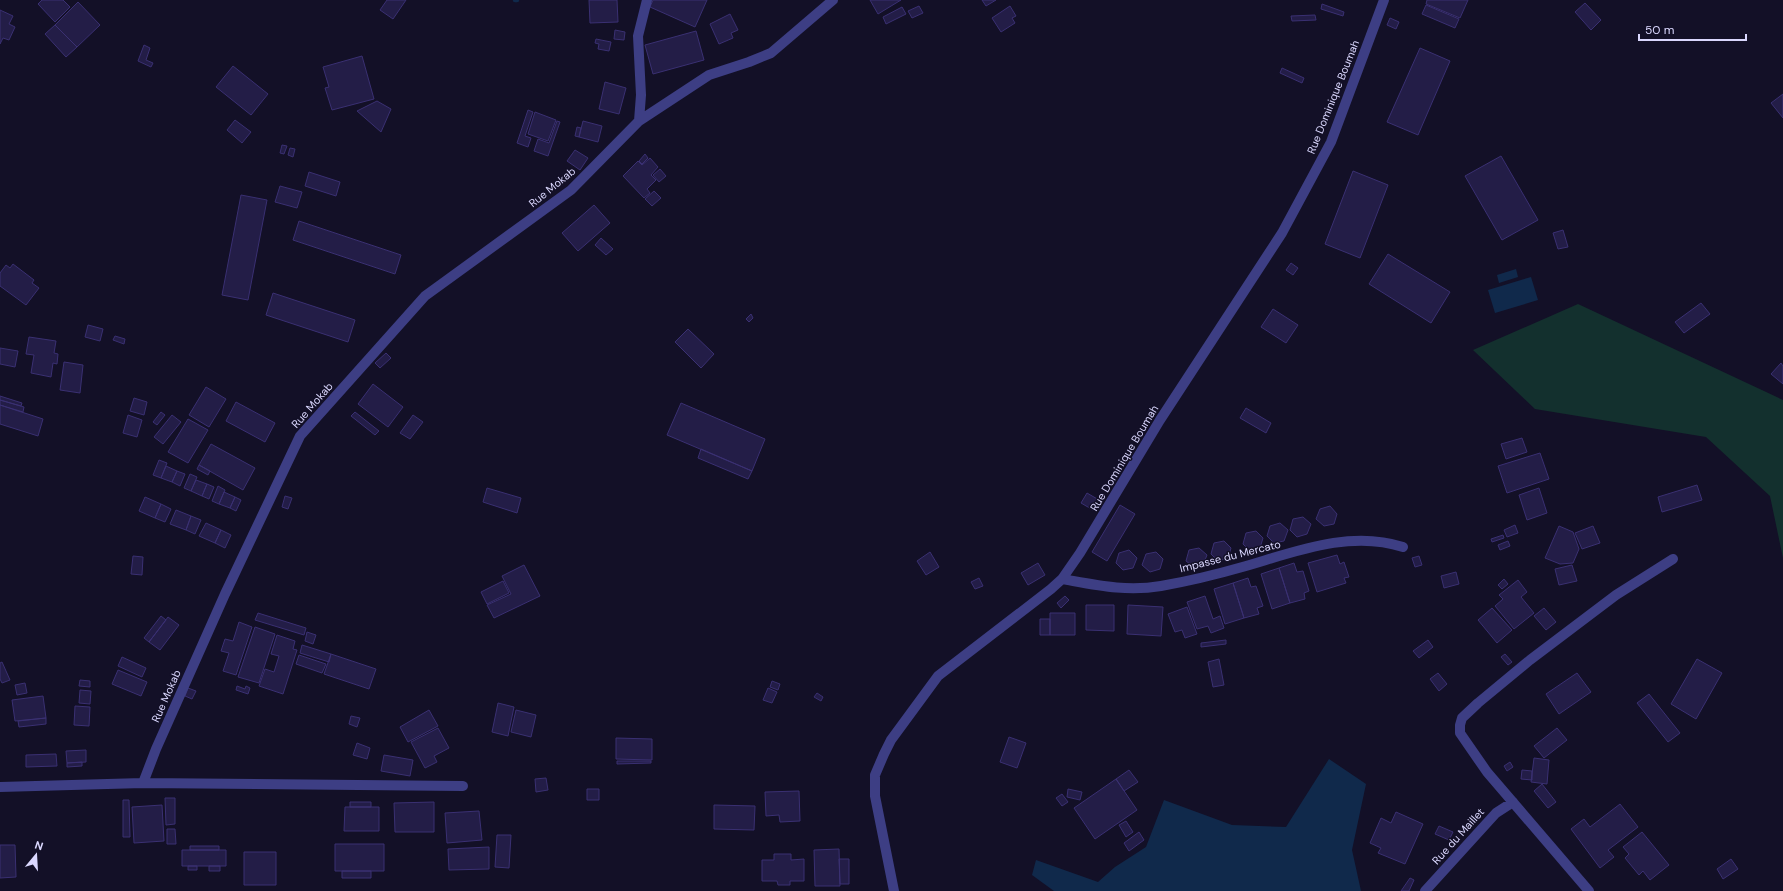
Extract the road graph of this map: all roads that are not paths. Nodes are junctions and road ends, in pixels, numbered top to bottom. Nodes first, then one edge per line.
1 (646, 0) edge
2 (833, 0) edge
3 (1384, 0) edge
4 (639, 121) junction
5 (1403, 548) dead end
6 (1673, 559) dead end
7 (1062, 579) junction
8 (143, 783) junction
9 (463, 786) dead end
10 (0, 787) edge
11 (1513, 802) junction
12 (894, 891) edge
13 (1425, 891) edge
14 (1589, 891) edge

1 - 4 street
2 - 4 street, Rue Mokab
3 - 7 street, Rue Dominique Boumah
4 - 8 street, Rue Mokab
5 - 7 street, Impasse du Mercato
6 - 11 street
7 - 12 street, Rue Dominique Boumah
8 - 9 street
8 - 10 street
11 - 13 street, Rue du Maillet
11 - 14 street

